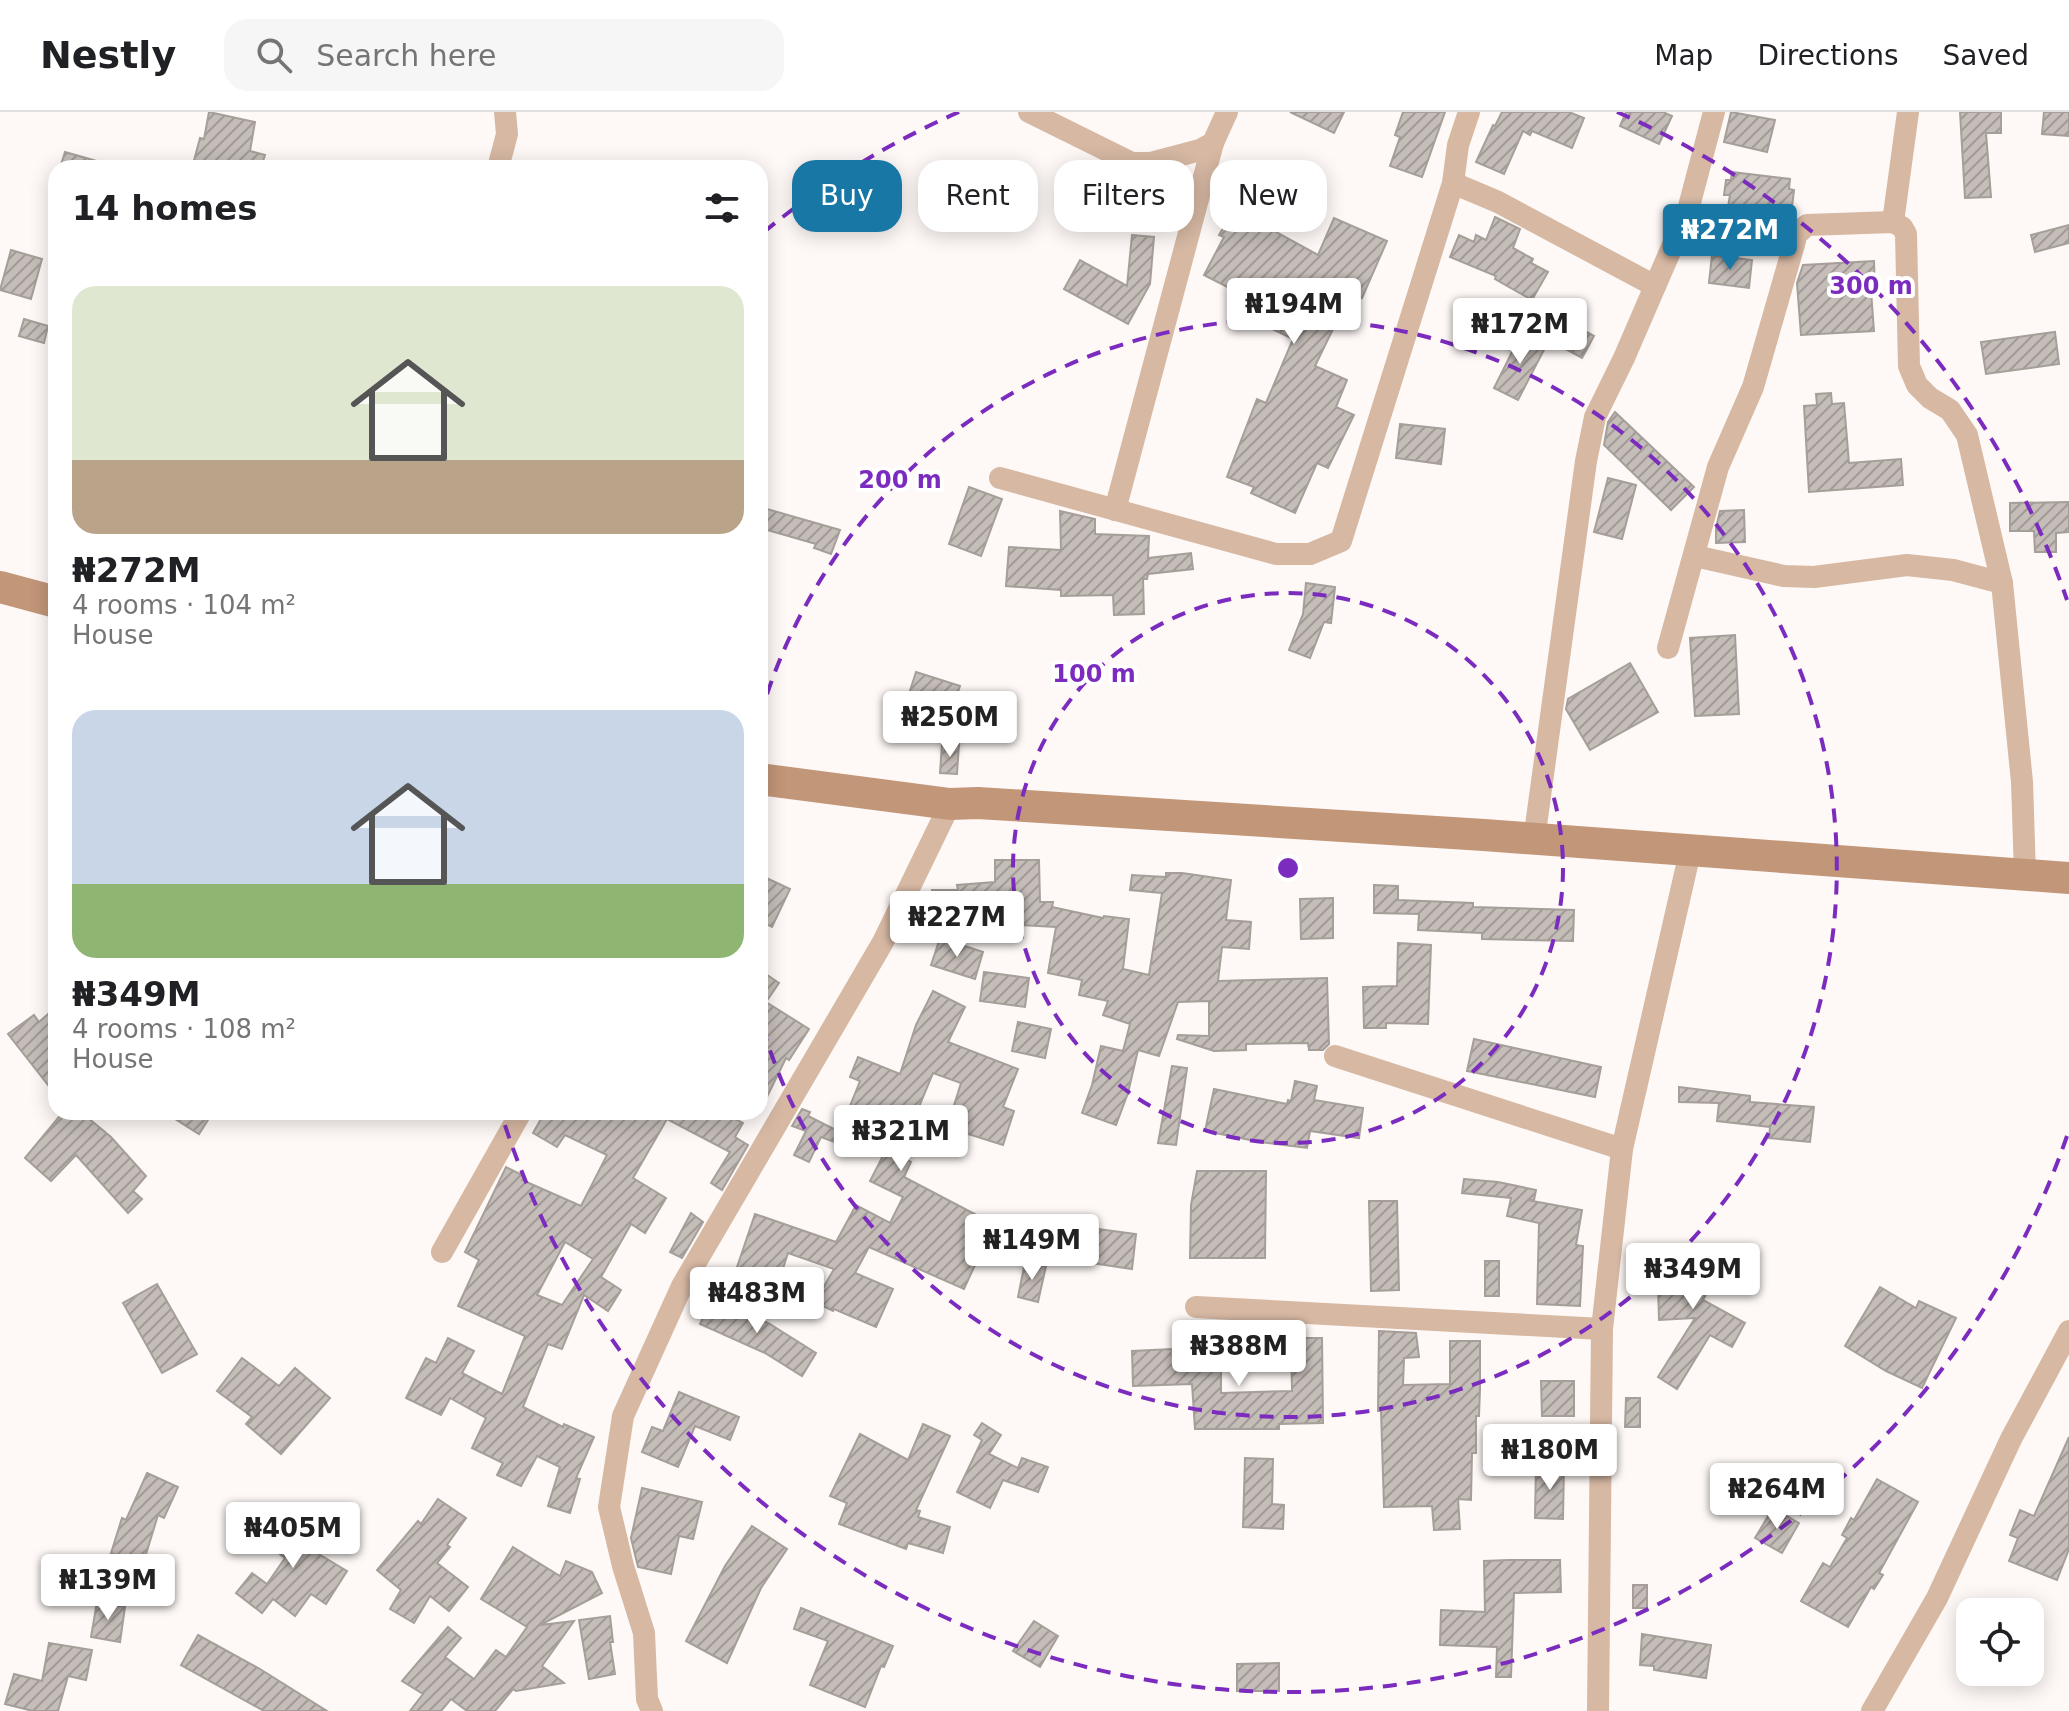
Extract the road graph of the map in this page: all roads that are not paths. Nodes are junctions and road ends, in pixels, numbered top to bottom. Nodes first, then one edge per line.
1 (505, 112) edge
2 (1029, 112) edge
3 (1227, 112) edge
4 (1469, 112) edge
5 (1714, 112) edge
6 (1908, 112) edge
7 (1213, 143) junction
8 (500, 160) edge
9 (1126, 160) edge
10 (1163, 160) edge
11 (1453, 183) junction
12 (1194, 196) edge
13 (1198, 198) junction
14 (1893, 222) junction
15 (1655, 286) junction
16 (1000, 478) dead end
17 (1115, 510) junction
18 (1695, 556) junction
19 (2002, 583) junction
20 (0, 587) edge
21 (48, 600) edge
22 (1668, 648) dead end
23 (768, 780) edge
24 (950, 804) junction
25 (1534, 840) junction
26 (1690, 852) junction
27 (2025, 874) junction
28 (2069, 878) edge
29 (1335, 1056) dead end
30 (516, 1120) edge
31 (1622, 1149) junction
32 (442, 1252) dead end
33 (1196, 1307) dead end
34 (1602, 1329) junction
35 (2069, 1331) edge
36 (652, 1711) edge
37 (1598, 1711) edge
38 (1872, 1711) edge

1 - 8 street
2 - 9 street
3 - 7 street
4 - 11 street
5 - 15 street
6 - 14 street
7 - 10 street
7 - 13 street
11 - 15 street
11 - 17 street
12 - 13 street
13 - 17 street
14 - 18 street
14 - 19 street
15 - 25 street
16 - 17 street
18 - 19 street
18 - 22 street
19 - 27 street
20 - 21 main road
23 - 24 main road
24 - 25 main road
24 - 36 street
25 - 26 main road
26 - 27 main road
26 - 31 street
27 - 28 main road
29 - 31 street
30 - 32 street
31 - 34 street
33 - 34 street
34 - 37 street
35 - 38 street

